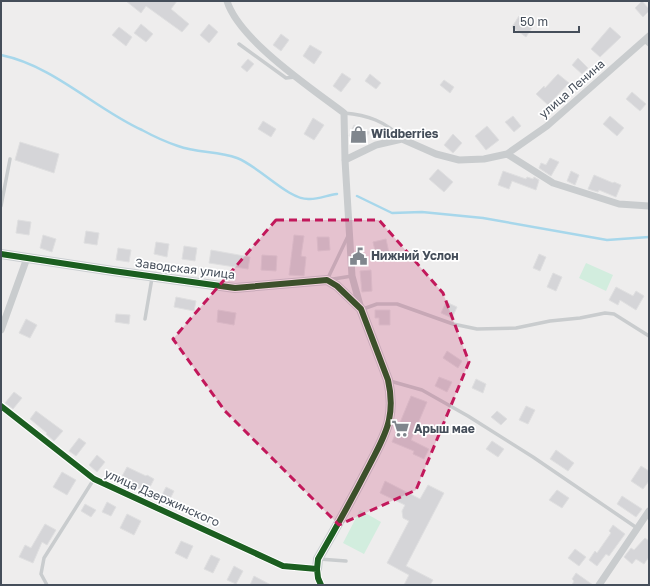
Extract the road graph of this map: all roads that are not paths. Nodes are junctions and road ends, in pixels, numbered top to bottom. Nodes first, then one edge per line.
1 (227, 1) edge
2 (647, 41) edge
3 (239, 44) dead end
4 (297, 77) junction
5 (344, 112) junction
6 (402, 139) junction
7 (507, 154) junction
8 (10, 159) dead end
9 (345, 160) junction
10 (1, 206) edge
11 (649, 206) edge
12 (349, 233) junction
13 (1, 254) edge
14 (28, 258) junction
15 (152, 276) junction
16 (352, 276) junction
17 (326, 280) junction
18 (361, 309) junction
19 (4, 313) edge
20 (145, 319) dead end
21 (1, 330) edge
22 (649, 336) edge
23 (388, 380) junction
24 (1, 406) edge
25 (94, 479) junction
26 (649, 511) edge
27 (637, 528) junction
28 (346, 561) dead end
29 (317, 564) junction
30 (47, 585) edge
31 (321, 585) edge
32 (599, 585) edge

1 - 4 street
2 - 7 street, улица Ленина
3 - 4 lane
4 - 5 street
5 - 6 lane
5 - 9 street
6 - 7 street
6 - 9 street
7 - 11 street
8 - 10 lane
9 - 12 street
12 - 16 street
12 - 17 lane
13 - 14 street, Заводская улица
14 - 15 street, Заводская улица
14 - 19 street
15 - 17 street, Заводская улица
15 - 20 lane
16 - 17 lane
16 - 18 street
17 - 18 street
18 - 22 lane
18 - 23 street
19 - 21 street
23 - 27 lane
23 - 29 street
24 - 25 street, улица Дзержинского
25 - 29 street, улица Дзержинского
25 - 30 lane
26 - 27 street
27 - 32 street
28 - 29 lane
29 - 31 street

